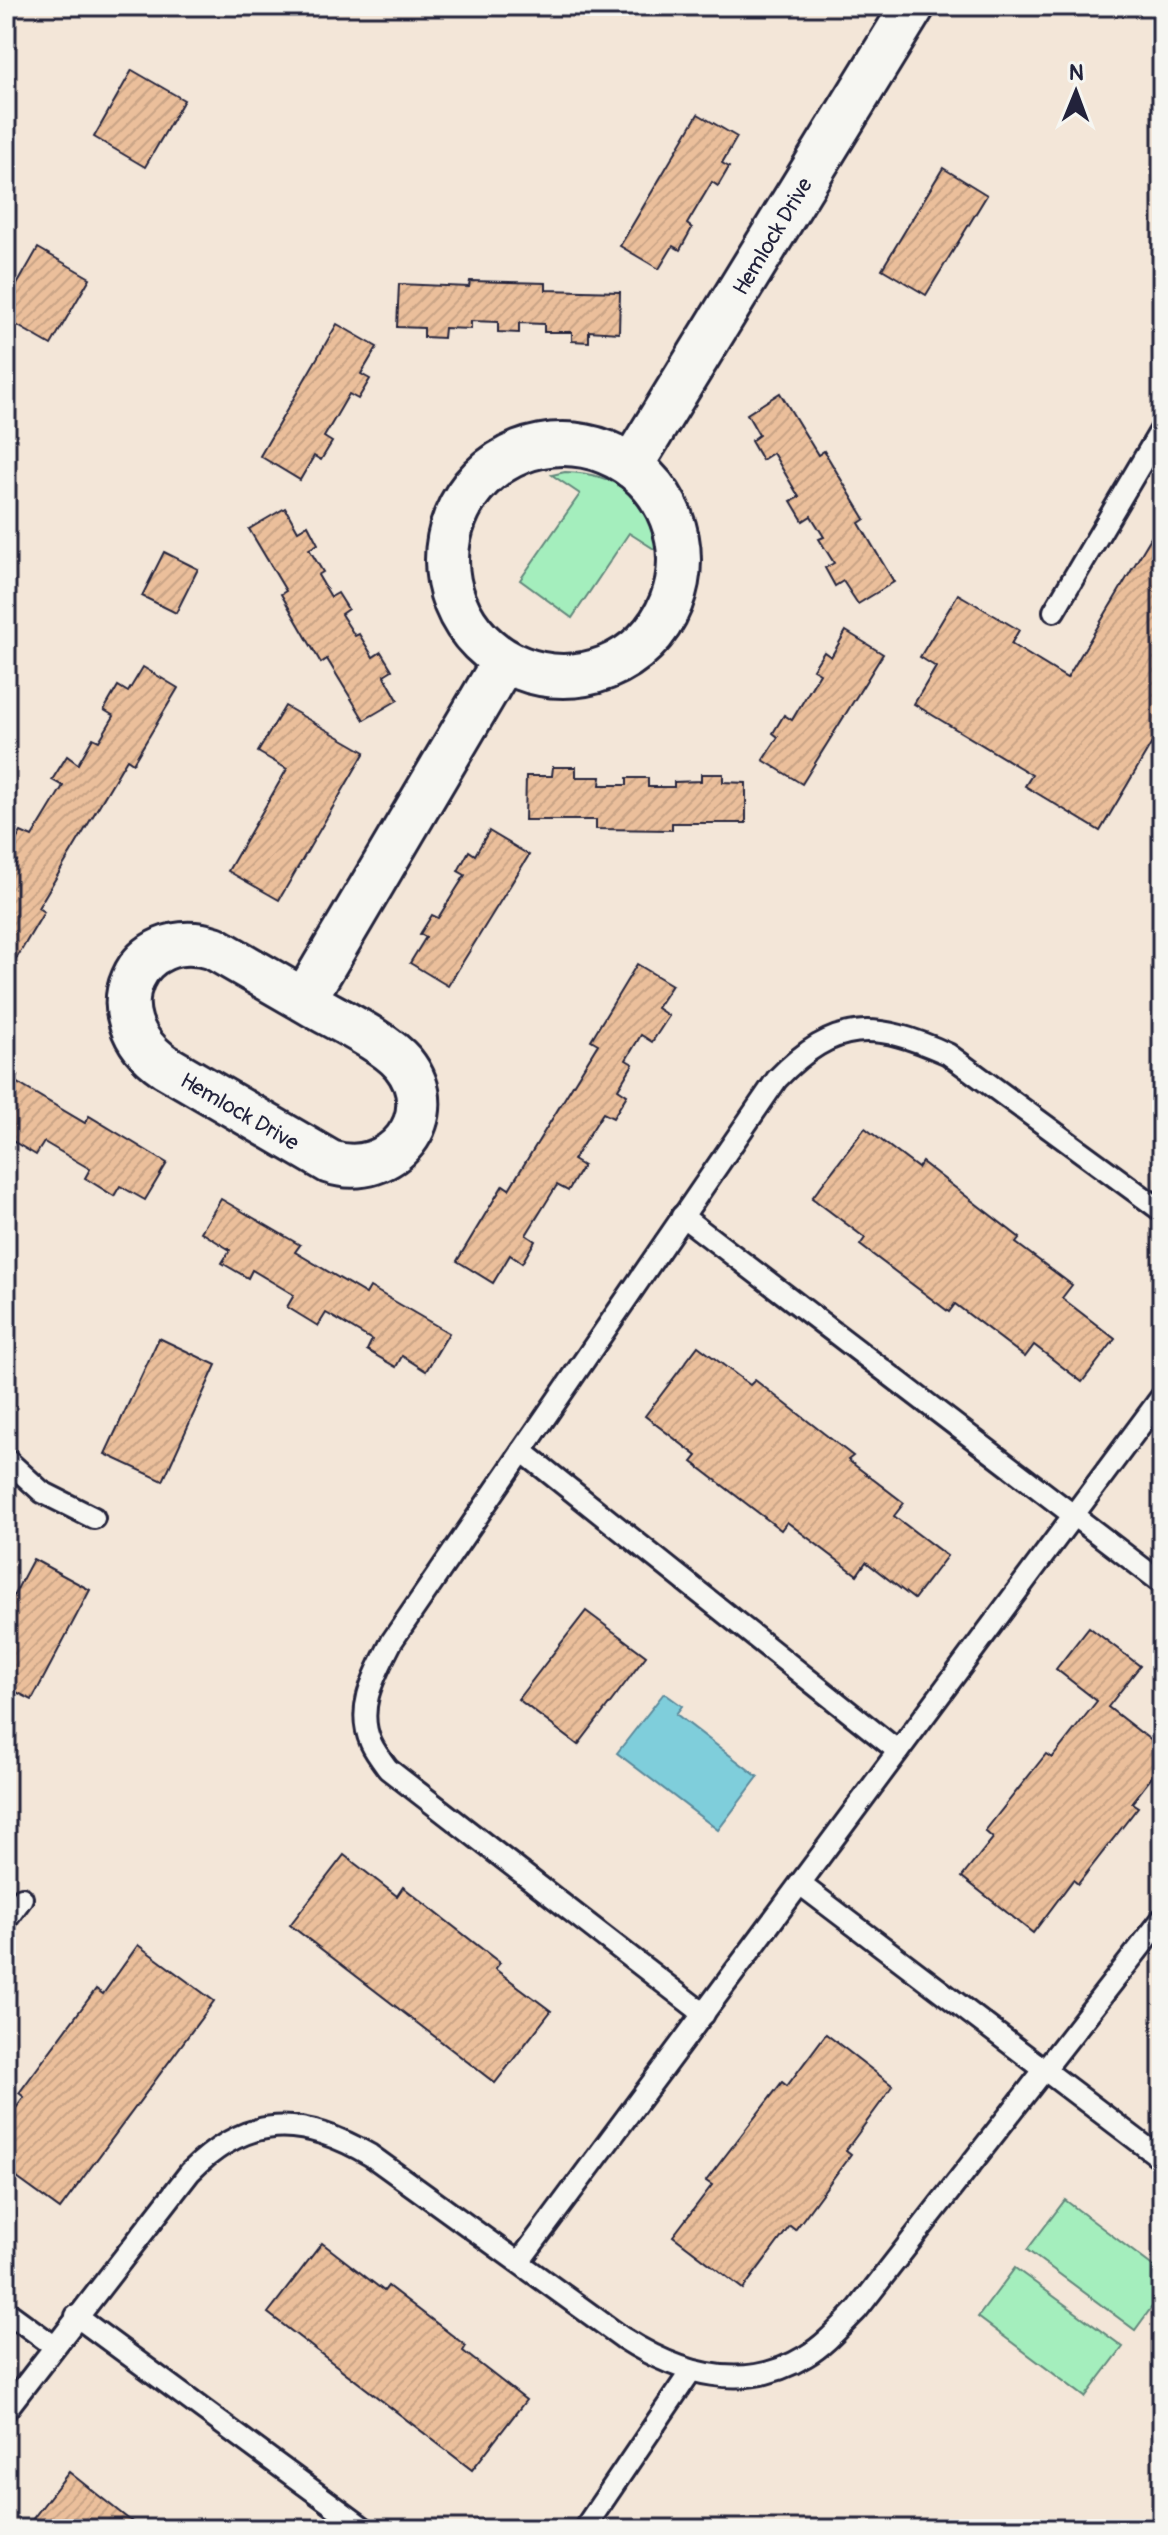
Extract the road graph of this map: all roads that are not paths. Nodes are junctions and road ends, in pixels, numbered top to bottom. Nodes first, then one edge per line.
1 (913, 6) edge
2 (1162, 428) edge
3 (631, 466) junction
4 (1054, 611) dead end
5 (504, 661) junction
6 (304, 1000) junction
7 (1162, 1211) edge
8 (682, 1216) junction
9 (1162, 1396) edge
10 (522, 1451) junction
11 (6, 1459) edge
12 (1073, 1515) junction
13 (94, 1518) dead end
14 (1162, 1583) edge
15 (898, 1751) junction
16 (800, 1884) junction
17 (22, 1898) dead end
18 (1162, 1919) edge
19 (6, 1920) edge
20 (704, 2014) junction
21 (1045, 2069) junction
22 (1162, 2159) edge
23 (519, 2262) junction
24 (6, 2311) edge
25 (76, 2316) junction
26 (54, 2346) junction
27 (691, 2371) junction
28 (6, 2410) edge
29 (365, 2529) edge
30 (584, 2529) edge

1 - 3 street, Hemlock Drive
2 - 4 lane
3 - 5 street
3 - 5 street
5 - 6 street
6 - 6 street, Hemlock Drive
7 - 8 lane
8 - 10 lane
8 - 12 lane
9 - 12 lane
10 - 15 lane
10 - 20 lane
11 - 13 lane
12 - 14 lane
12 - 15 lane
15 - 16 lane
16 - 20 lane
16 - 21 lane
17 - 19 lane
18 - 21 lane
20 - 23 lane
21 - 22 lane
21 - 27 lane
23 - 25 lane
23 - 27 lane
24 - 26 lane
25 - 26 lane
25 - 29 lane
26 - 28 lane
27 - 30 lane

